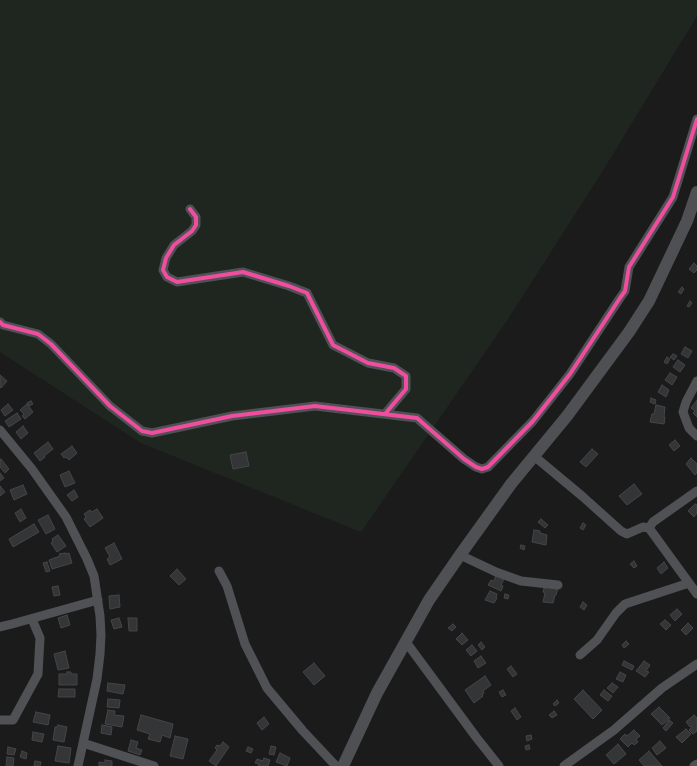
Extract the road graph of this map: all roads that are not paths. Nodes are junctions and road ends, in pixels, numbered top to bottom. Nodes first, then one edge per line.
1 (697, 119) edge
2 (697, 192) edge
3 (190, 209) dead end
4 (0, 322) edge
5 (697, 381) edge
6 (385, 414) junction
7 (0, 430) edge
8 (697, 436) edge
9 (534, 456) junction
10 (697, 491) edge
11 (649, 528) junction
12 (460, 555) junction
13 (219, 571) dead end
14 (689, 584) junction
15 (558, 585) dead end
16 (697, 594) edge
17 (98, 600) junction
18 (32, 618) junction
19 (0, 626) edge
20 (406, 642) junction
21 (580, 654) dead end
22 (697, 664) edge
23 (0, 720) edge
24 (83, 743) junction
25 (697, 764) edge
26 (78, 766) edge
27 (154, 766) edge
28 (336, 766) edge
29 (343, 766) edge
30 (499, 766) edge
31 (564, 766) edge
32 (694, 766) edge

1 - 6 street
2 - 9 main road
3 - 6 street
4 - 6 street
5 - 8 street
7 - 17 street
9 - 11 street
9 - 12 main road
10 - 11 street
11 - 14 street
12 - 15 street
12 - 20 main road
13 - 28 street
14 - 16 street
14 - 21 street
17 - 18 street
17 - 24 street
18 - 19 street
18 - 23 street
20 - 29 main road
20 - 30 street
22 - 31 street
24 - 26 street
24 - 27 street
25 - 32 street

